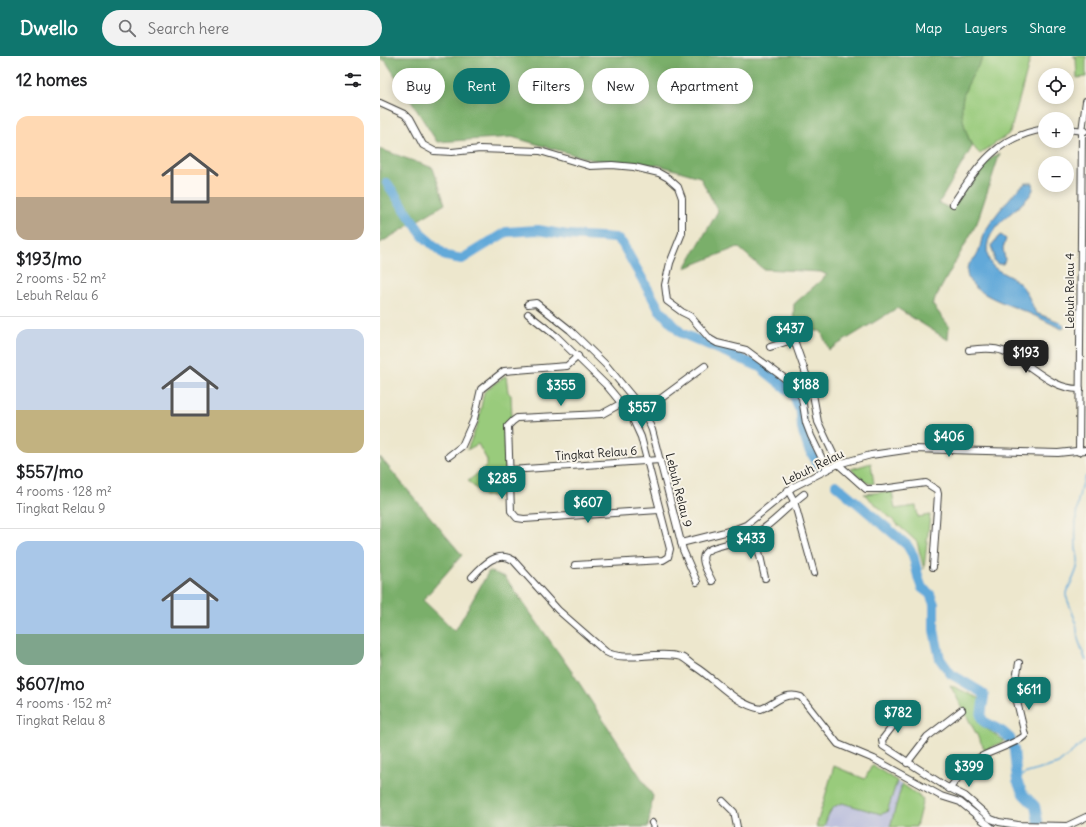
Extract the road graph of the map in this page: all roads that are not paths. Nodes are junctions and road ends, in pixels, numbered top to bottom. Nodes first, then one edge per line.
1 (1086, 101) edge
2 (380, 104) edge
3 (1074, 129) edge
4 (1038, 131) edge
5 (1084, 131) edge
6 (953, 204) dead end
7 (528, 304) dead end
8 (528, 314) dead end
9 (804, 336) dead end
10 (794, 340) junction
11 (770, 347) dead end
12 (969, 350) dead end
13 (578, 356) junction
14 (705, 366) dead end
15 (1080, 389) junction
16 (622, 404) junction
17 (644, 411) junction
18 (1086, 450) edge
19 (1079, 452) junction
20 (449, 456) dead end
21 (660, 460) junction
22 (647, 461) junction
23 (838, 464) junction
24 (827, 469) junction
25 (510, 470) junction
26 (788, 490) junction
27 (804, 494) dead end
28 (794, 501) junction
29 (659, 510) junction
30 (755, 534) junction
31 (681, 543) junction
32 (575, 565) dead end
33 (933, 568) dead end
34 (814, 573) dead end
35 (472, 577) dead end
36 (765, 578) dead end
37 (712, 581) dead end
38 (697, 582) dead end
39 (1019, 663) dead end
40 (962, 710) dead end
41 (899, 718) dead end
42 (907, 763) junction
43 (949, 788) junction
44 (723, 802) dead end
45 (1086, 817) edge
46 (1076, 823) junction
47 (1053, 826) edge
48 (737, 827) edge
49 (991, 827) edge
50 (1071, 827) edge

1 - 5 street, Lebuh Relau 4
2 - 24 street
3 - 5 street
4 - 6 street
5 - 15 street, Lebuh Relau 4
7 - 17 street, Lebuh Relau 9
8 - 13 street
9 - 10 street
10 - 11 street
10 - 23 street
12 - 15 street
13 - 16 street
13 - 20 street
14 - 17 street
15 - 19 street, Lebuh Relau 4
16 - 22 street
16 - 25 street
17 - 21 street, Lebuh Relau 9
18 - 19 street, Lebuh Relau
19 - 23 street, Lebuh Relau
21 - 22 street, Tingkat Relau 6
21 - 31 street, Lebuh Relau 9
22 - 25 street, Tingkat Relau 6
22 - 29 street
23 - 24 street, Lebuh Relau
23 - 33 street
24 - 26 street, Lebuh Relau
25 - 29 street
26 - 28 street
26 - 31 street, Lebuh Relau
27 - 28 street
28 - 30 street
28 - 34 street
29 - 32 street
30 - 36 street
30 - 37 street
31 - 38 street, Lebuh Relau 9
35 - 49 street
39 - 43 street
40 - 42 street
41 - 42 street
42 - 43 street
43 - 47 street
44 - 48 street
45 - 46 street
46 - 47 street
46 - 50 street

